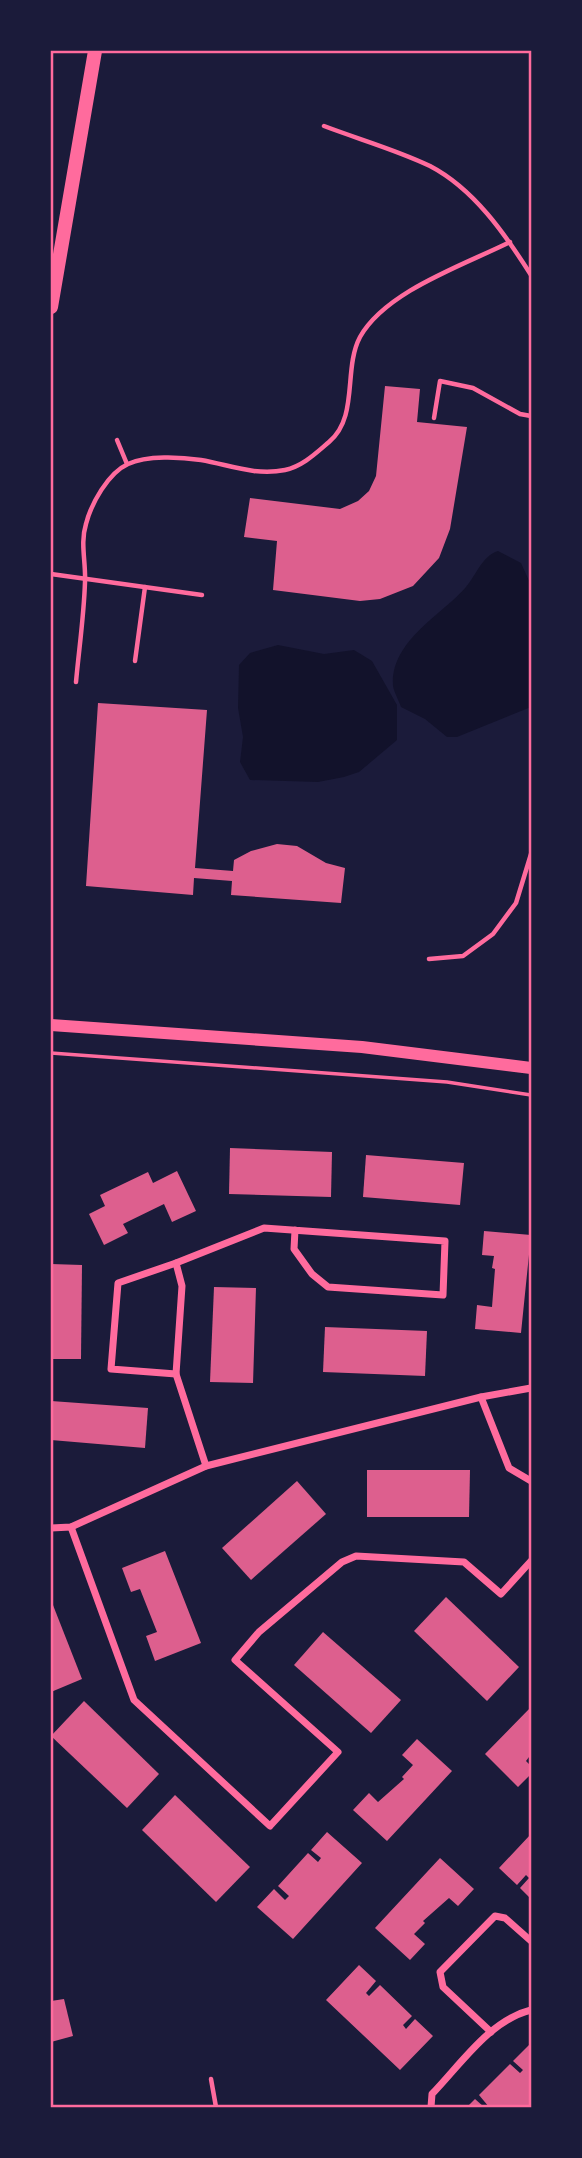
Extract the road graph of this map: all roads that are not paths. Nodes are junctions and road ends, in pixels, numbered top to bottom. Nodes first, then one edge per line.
1 (95, 51) edge
2 (324, 126) dead end
3 (510, 242) junction
4 (531, 275) edge
5 (51, 307) edge
6 (531, 416) edge
7 (434, 418) dead end
8 (117, 440) dead end
9 (127, 464) junction
10 (51, 574) edge
11 (86, 579) junction
12 (145, 587) junction
13 (202, 596) dead end
14 (135, 661) dead end
15 (76, 682) dead end
16 (531, 854) edge
17 (429, 959) dead end
18 (51, 1025) edge
19 (531, 1068) edge
20 (295, 1230) junction
21 (176, 1263) junction
22 (176, 1374) junction
23 (531, 1388) edge
24 (481, 1397) junction
25 (206, 1466) junction
26 (531, 1481) edge
27 (71, 1527) junction
28 (51, 1528) edge
29 (531, 1561) edge
30 (531, 1941) edge
31 (531, 2010) edge
32 (491, 2032) junction
33 (211, 2079) dead end
34 (216, 2107) edge
35 (431, 2107) edge

1 - 5 main road
2 - 3 lane
3 - 4 lane
3 - 9 lane
6 - 7 lane
8 - 9 lane
9 - 11 lane
10 - 11 lane
11 - 12 lane
11 - 15 lane
12 - 13 lane
12 - 14 lane
16 - 17 lane
18 - 19 street
20 - 20 street
20 - 21 street
21 - 22 street
21 - 22 street
22 - 25 street
23 - 24 street
24 - 25 street
24 - 26 street
25 - 27 street
27 - 28 street
27 - 29 street
30 - 32 street
31 - 32 street
32 - 35 street
33 - 34 lane

